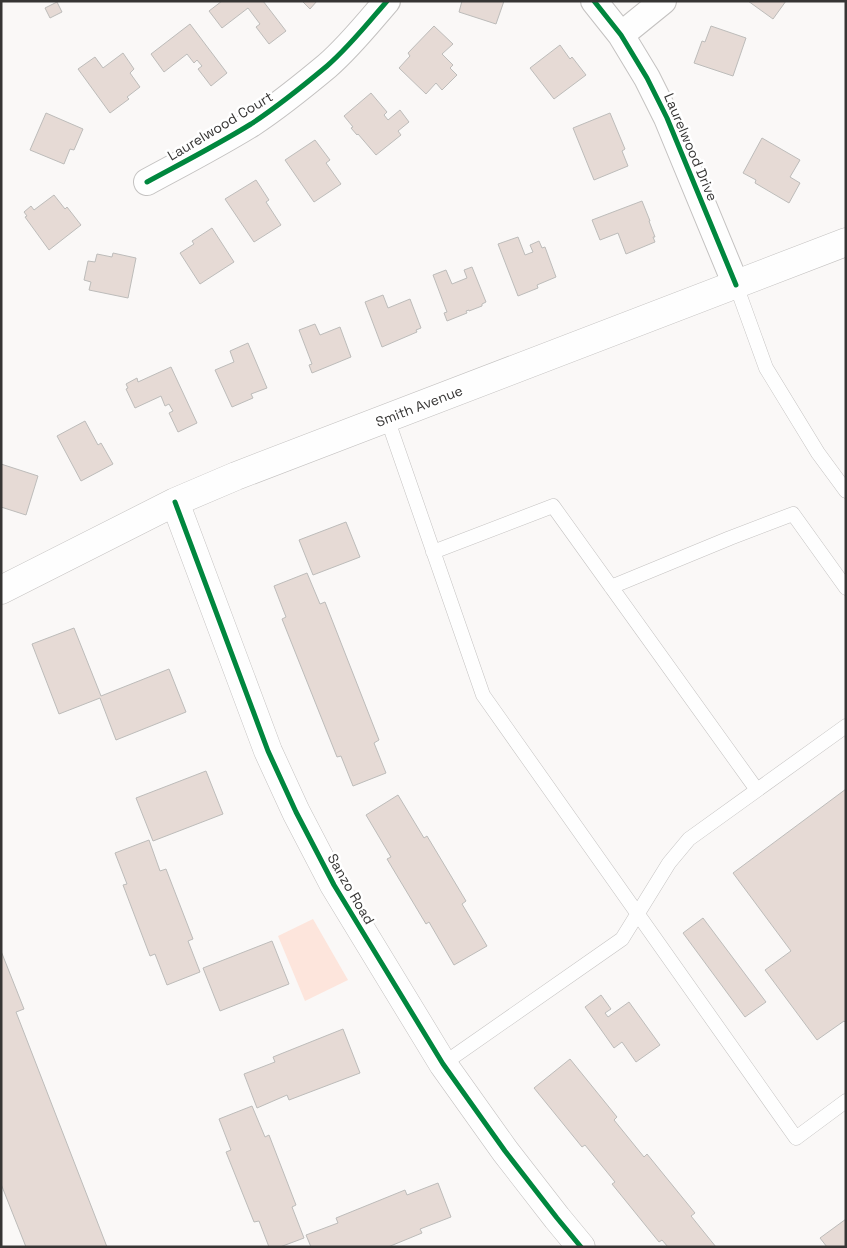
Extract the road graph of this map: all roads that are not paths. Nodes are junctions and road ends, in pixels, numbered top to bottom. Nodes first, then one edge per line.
1 (388, 1) edge
2 (594, 1) edge
3 (663, 1) edge
4 (621, 35) junction
5 (147, 182) dead end
6 (846, 242) edge
7 (736, 285) junction
8 (387, 418) junction
9 (846, 491) edge
10 (175, 502) junction
11 (433, 552) junction
12 (611, 587) junction
13 (846, 588) edge
14 (1, 590) edge
15 (846, 726) edge
16 (758, 790) junction
17 (638, 914) junction
18 (443, 1064) junction
19 (846, 1101) edge
20 (581, 1247) edge

1 - 5 street, Laurelwood Court
2 - 4 street, Laurelwood Drive
3 - 4 street
4 - 7 street, Laurelwood Drive
6 - 7 main road, Smith Avenue
7 - 8 main road, Smith Avenue
7 - 9 lane
8 - 10 main road, Smith Avenue
8 - 11 lane
10 - 14 main road, Smith Avenue
10 - 18 main road, Sanzo Road
11 - 12 lane
11 - 17 lane
12 - 13 lane
12 - 16 lane
15 - 16 lane
16 - 17 lane
17 - 18 lane
17 - 19 lane
18 - 20 main road, Sanzo Road

